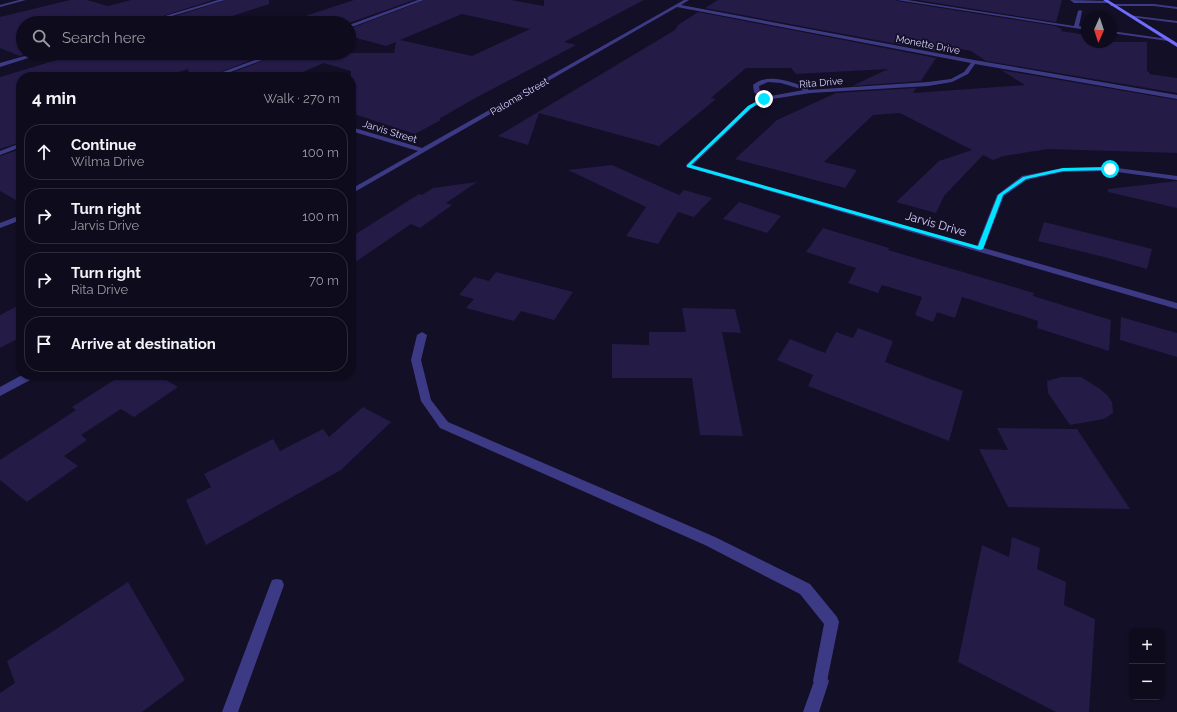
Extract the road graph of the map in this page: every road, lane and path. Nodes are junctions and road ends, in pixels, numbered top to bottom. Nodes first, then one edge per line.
1 (24, 0) edge
2 (223, 0) edge
3 (422, 0) edge
4 (687, 0) edge
5 (899, 0) edge
6 (933, 0) edge
7 (1072, 0) edge
8 (907, 1) edge
9 (1088, 1) edge
10 (1109, 2) edge
11 (930, 5) junction
12 (1154, 5) junction
13 (0, 6) edge
14 (677, 6) junction
15 (1177, 8) edge
16 (1080, 11) dead end
17 (168, 16) edge
18 (1130, 16) junction
19 (1165, 20) junction
20 (1177, 22) edge
21 (1141, 23) junction
22 (356, 24) edge
23 (1076, 27) junction
24 (1081, 28) edge
25 (1177, 28) edge
26 (1117, 33) edge
27 (1168, 40) junction
28 (1177, 45) edge
29 (17, 60) edge
30 (259, 60) edge
31 (974, 62) junction
32 (0, 65) edge
33 (226, 72) edge
34 (810, 91) junction
35 (1177, 97) edge
36 (764, 99) junction
37 (356, 131) edge
38 (16, 147) edge
39 (424, 151) junction
40 (0, 153) edge
41 (688, 166) joint
42 (1177, 178) edge
43 (356, 189) edge
44 (16, 219) edge
45 (0, 226) edge
46 (980, 249) junction
47 (1177, 306) edge
48 (422, 335) dead end
49 (21, 380) edge
50 (0, 392) edge
51 (277, 585) dead end
52 (230, 712) edge
53 (811, 712) edge

1 - 13 street
2 - 17 street
3 - 22 street
4 - 14 street, Paloma Street
5 - 8 street
6 - 11 street
7 - 9 street
8 - 11 street
9 - 10 street
10 - 12 street
10 - 18 main road
11 - 23 street
12 - 15 street
12 - 19 street
14 - 31 street, Monette Drive
14 - 39 street, Paloma Street
16 - 23 street
18 - 19 street
18 - 21 main road
19 - 20 street
21 - 25 street
21 - 27 main road
23 - 24 street
26 - 27 street
27 - 28 main road
29 - 32 street
30 - 33 street
31 - 34 street, Rita Drive
31 - 35 street, Monette Drive
34 - 36 street, Rita Drive
34 - 36 street
36 - 41 street, Rita Drive
37 - 39 street, Jarvis Street
38 - 40 street
39 - 43 street, Paloma Street
41 - 46 street, Jarvis Drive
42 - 46 street
44 - 45 street
46 - 47 street, Jarvis Drive
48 - 53 street
49 - 50 street
51 - 52 street

